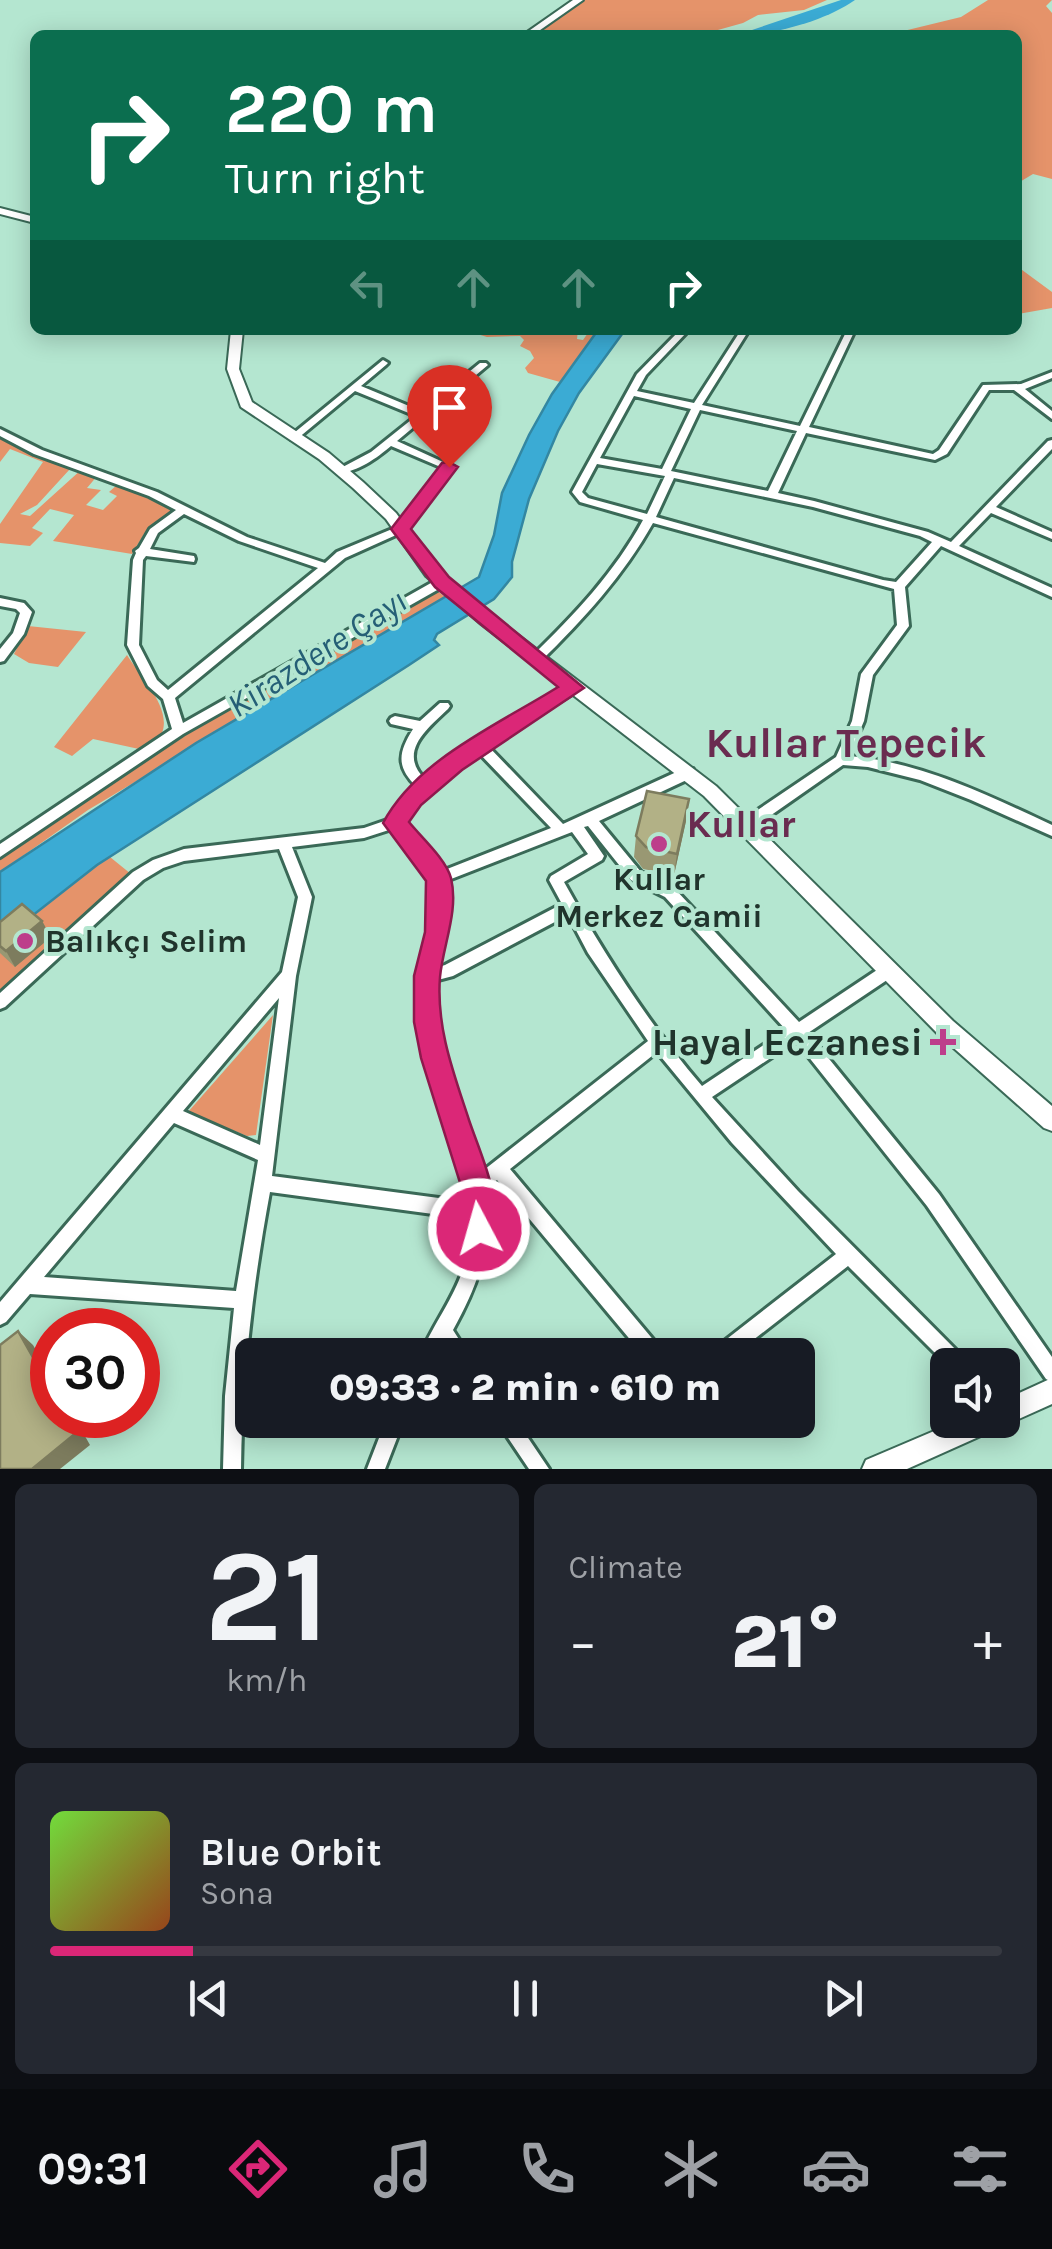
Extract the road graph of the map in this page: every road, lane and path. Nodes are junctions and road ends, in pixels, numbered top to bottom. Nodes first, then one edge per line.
1 (579, 0) edge
2 (534, 30) edge
3 (0, 211) edge
4 (30, 219) edge
5 (236, 335) edge
6 (680, 335) edge
7 (742, 335) edge
8 (849, 335) edge
9 (383, 363) dead end
10 (483, 365) dead end
11 (1052, 374) edge
12 (1016, 387) junction
13 (354, 388) junction
14 (631, 393) junction
15 (697, 406) junction
16 (423, 415) junction
17 (1052, 416) edge
18 (805, 429) junction
19 (0, 432) edge
20 (294, 437) junction
21 (390, 442) junction
22 (1052, 443) edge
23 (593, 460) junction
24 (343, 471) junction
25 (668, 474) junction
26 (772, 494) junction
27 (990, 508) junction
28 (183, 510) junction
29 (653, 521) junction
30 (401, 529) junction
31 (1052, 536) edge
32 (947, 543) junction
33 (140, 551) junction
34 (190, 559) dead end
35 (326, 567) junction
36 (442, 582) junction
37 (899, 586) junction
38 (1052, 593) edge
39 (0, 602) edge
40 (0, 658) edge
41 (536, 659) junction
42 (573, 688) junction
43 (168, 697) junction
44 (444, 706) dead end
45 (395, 721) dead end
46 (422, 726) junction
47 (179, 731) junction
48 (480, 746) junction
49 (841, 760) junction
50 (688, 772) junction
51 (426, 786) junction
52 (590, 819) junction
53 (396, 823) junction
54 (745, 826) junction
55 (568, 828) junction
56 (1052, 830) edge
57 (284, 845) junction
58 (0, 851) edge
59 (438, 878) junction
60 (569, 908) junction
61 (888, 971) junction
62 (289, 975) junction
63 (427, 976) junction
64 (0, 1002) edge
65 (798, 1032) junction
66 (657, 1042) junction
67 (703, 1094) junction
68 (174, 1115) junction
69 (1052, 1120) edge
70 (265, 1155) junction
71 (500, 1169) junction
72 (263, 1182) junction
73 (476, 1186) junction
74 (480, 1212) junction
75 (850, 1254) junction
76 (30, 1285) junction
77 (240, 1300) junction
78 (0, 1316) edge
79 (444, 1331) junction
80 (440, 1338) edge
81 (449, 1338) edge
82 (641, 1338) edge
83 (742, 1338) edge
84 (942, 1348) edge
85 (1052, 1373) edge
86 (1052, 1391) edge
87 (1020, 1405) edge
88 (388, 1438) edge
89 (518, 1438) edge
90 (946, 1438) edge
91 (375, 1468) edge
92 (232, 1469) edge
93 (540, 1469) edge
94 (875, 1469) edge

1 - 2 main road
3 - 4 main road
5 - 20 main road
6 - 14 street
7 - 15 street
8 - 18 street
9 - 13 street
10 - 16 street
11 - 12 street
12 - 17 street
12 - 18 street
13 - 16 street
13 - 20 street
14 - 15 street
14 - 23 street
15 - 18 street
15 - 25 street
16 - 21 street
18 - 26 street
19 - 28 street
20 - 24 main road
21 - 24 street
21 - 30 street
22 - 27 street
23 - 25 street
23 - 29 street
24 - 30 main road
25 - 26 street
25 - 29 street
26 - 32 street
27 - 31 street
27 - 32 street
28 - 33 street
28 - 35 street
29 - 37 street
29 - 41 street
30 - 35 street
30 - 36 main road
32 - 37 street
32 - 38 street
33 - 34 street
33 - 43 street
35 - 43 street
36 - 41 main road
36 - 47 street
37 - 49 street
39 - 40 street
41 - 42 main road
42 - 48 street
42 - 50 main road
43 - 47 street
44 - 46 street
45 - 46 street
46 - 51 street
47 - 58 street
48 - 51 street
48 - 55 street
49 - 54 street
49 - 56 street
50 - 52 street
50 - 54 main road
51 - 53 street
52 - 55 street
52 - 65 street
53 - 57 street
53 - 59 street
54 - 61 main road
55 - 59 street
55 - 60 street
57 - 62 street
57 - 64 street
59 - 63 street
60 - 63 street
60 - 66 street
61 - 65 street
61 - 69 main road
62 - 68 street
62 - 70 street
63 - 73 street
65 - 67 street
65 - 85 street
66 - 67 street
66 - 71 street
67 - 75 street
68 - 70 street
68 - 76 street
70 - 72 street
71 - 73 street
71 - 82 street
72 - 74 street
72 - 77 street
73 - 74 street
74 - 79 street
75 - 83 street
75 - 84 street
76 - 77 street
76 - 78 street
77 - 92 street
79 - 80 street
79 - 81 street
86 - 87 main road
88 - 91 street
89 - 93 street
90 - 94 main road

